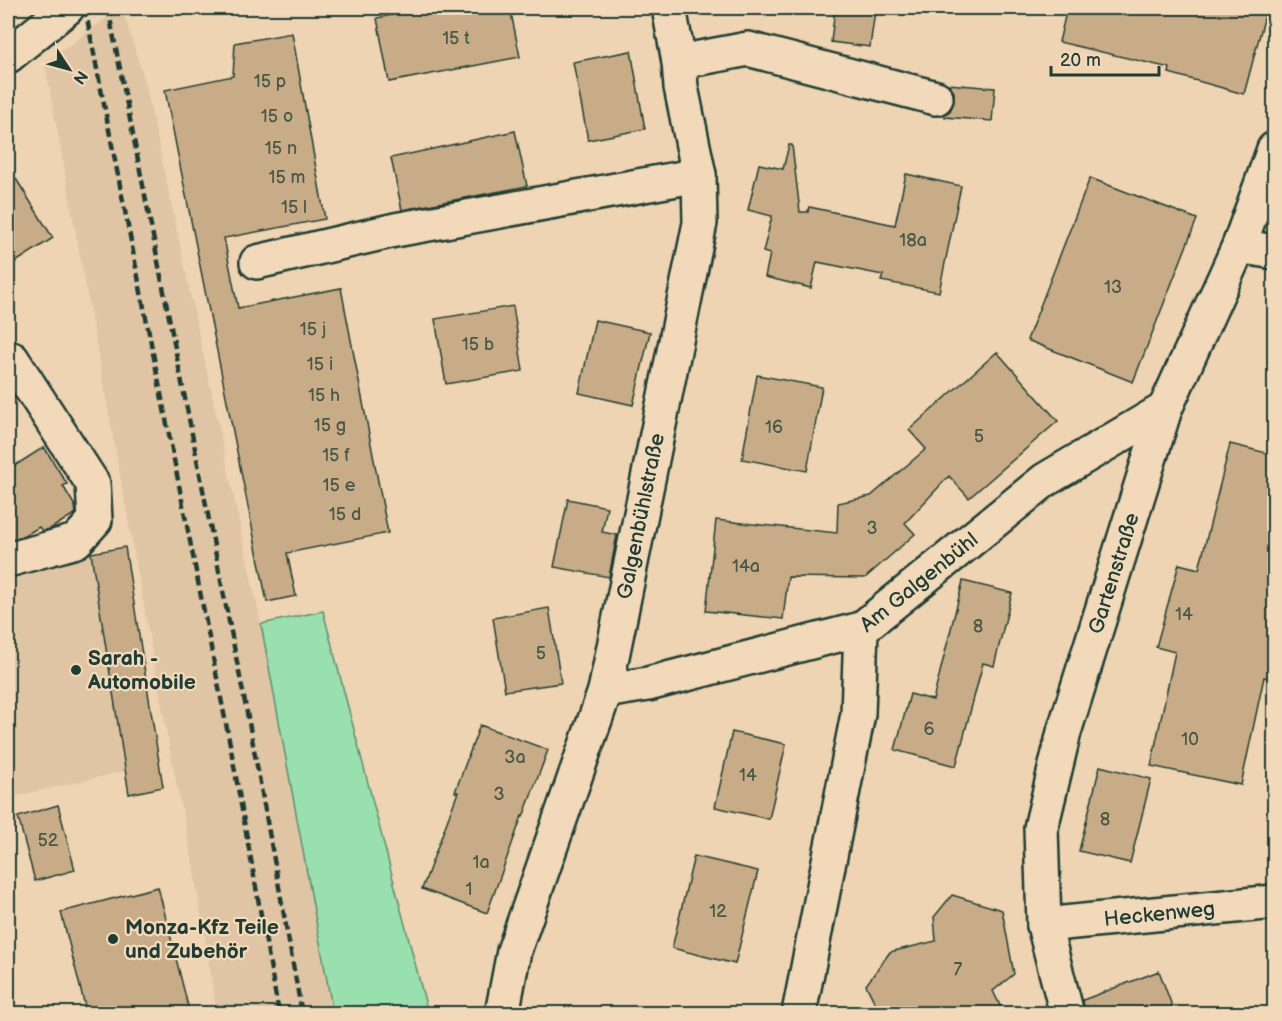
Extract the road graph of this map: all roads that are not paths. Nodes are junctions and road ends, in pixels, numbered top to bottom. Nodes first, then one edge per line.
1 (67, 8) edge
2 (669, 8) edge
3 (8, 56) edge
4 (679, 62) junction
5 (936, 98) dead end
6 (1275, 149) edge
7 (699, 175) junction
8 (1239, 246) junction
9 (1275, 252) edge
10 (257, 262) dead end
11 (12, 360) dead end
12 (1165, 409) junction
13 (8, 560) edge
14 (861, 629) junction
15 (605, 691) junction
16 (1275, 901) edge
17 (1044, 925) junction
18 (800, 1008) dead end
19 (502, 1014) edge
20 (1067, 1014) edge

1 - 3 street
2 - 4 street, Galgenbühlstraße
4 - 5 street
4 - 7 street, Galgenbühlstraße
6 - 8 street, Gartenstraße
7 - 10 street
7 - 15 street, Galgenbühlstraße
8 - 9 street
8 - 12 street, Gartenstraße
11 - 13 street
12 - 14 street, Am Galgenbühl
12 - 17 street, Gartenstraße
14 - 15 street, Am Galgenbühl
14 - 18 street
15 - 19 street, Galgenbühlstraße
16 - 17 street, Heckenweg
17 - 20 street, Gartenstraße

